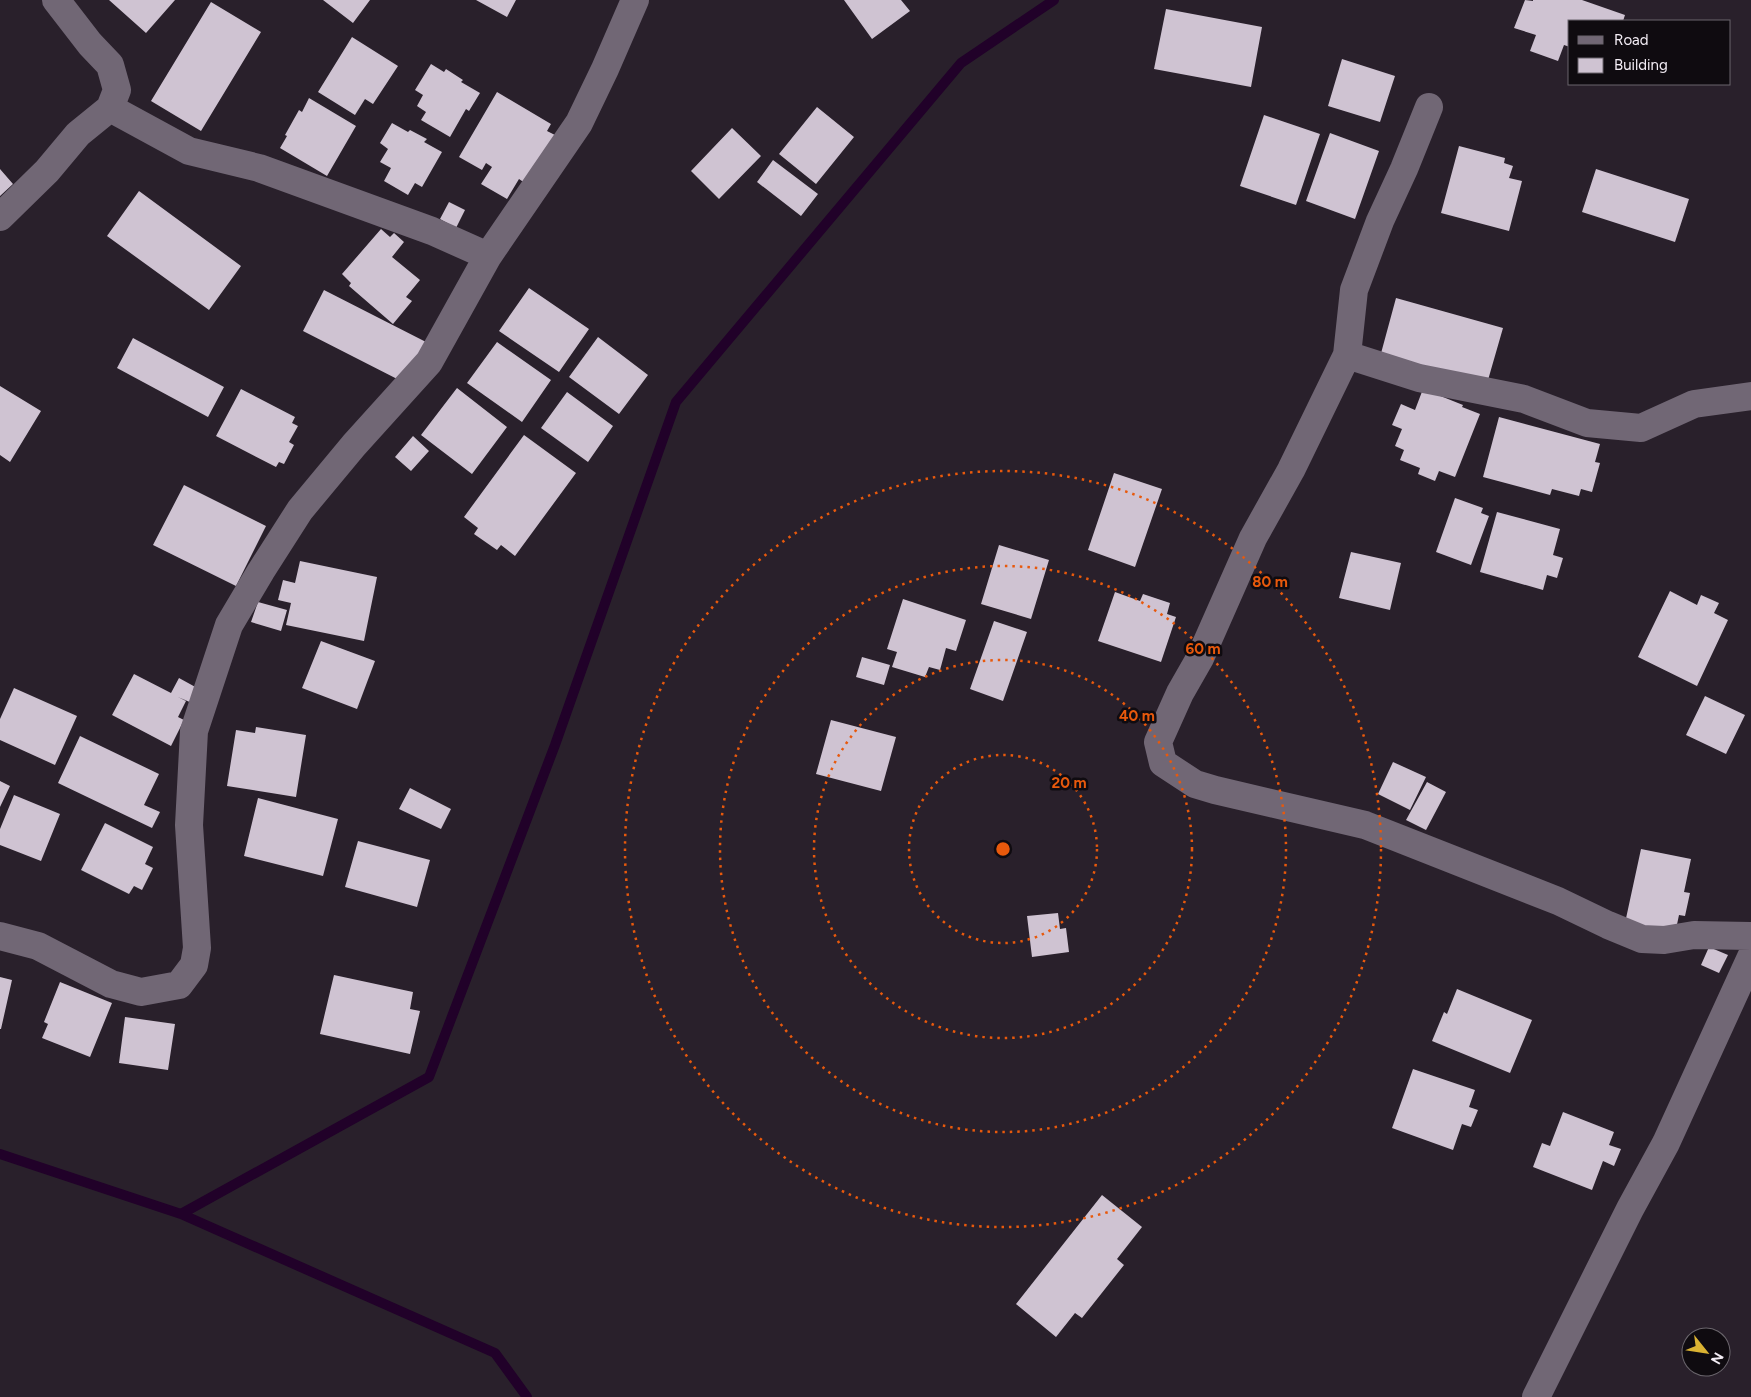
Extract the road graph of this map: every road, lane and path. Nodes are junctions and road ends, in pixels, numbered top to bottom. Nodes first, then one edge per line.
1 (56, 0) edge
2 (635, 0) edge
3 (1429, 107) dead end
4 (110, 108) junction
5 (0, 217) edge
6 (488, 256) junction
7 (1347, 355) junction
8 (1751, 396) edge
9 (0, 936) edge
10 (1751, 936) edge
11 (1751, 957) edge
12 (1536, 1397) edge

1 - 4 street
2 - 6 street
3 - 7 street
4 - 5 street
4 - 6 street
6 - 9 street
7 - 8 street
7 - 10 street
11 - 12 street

